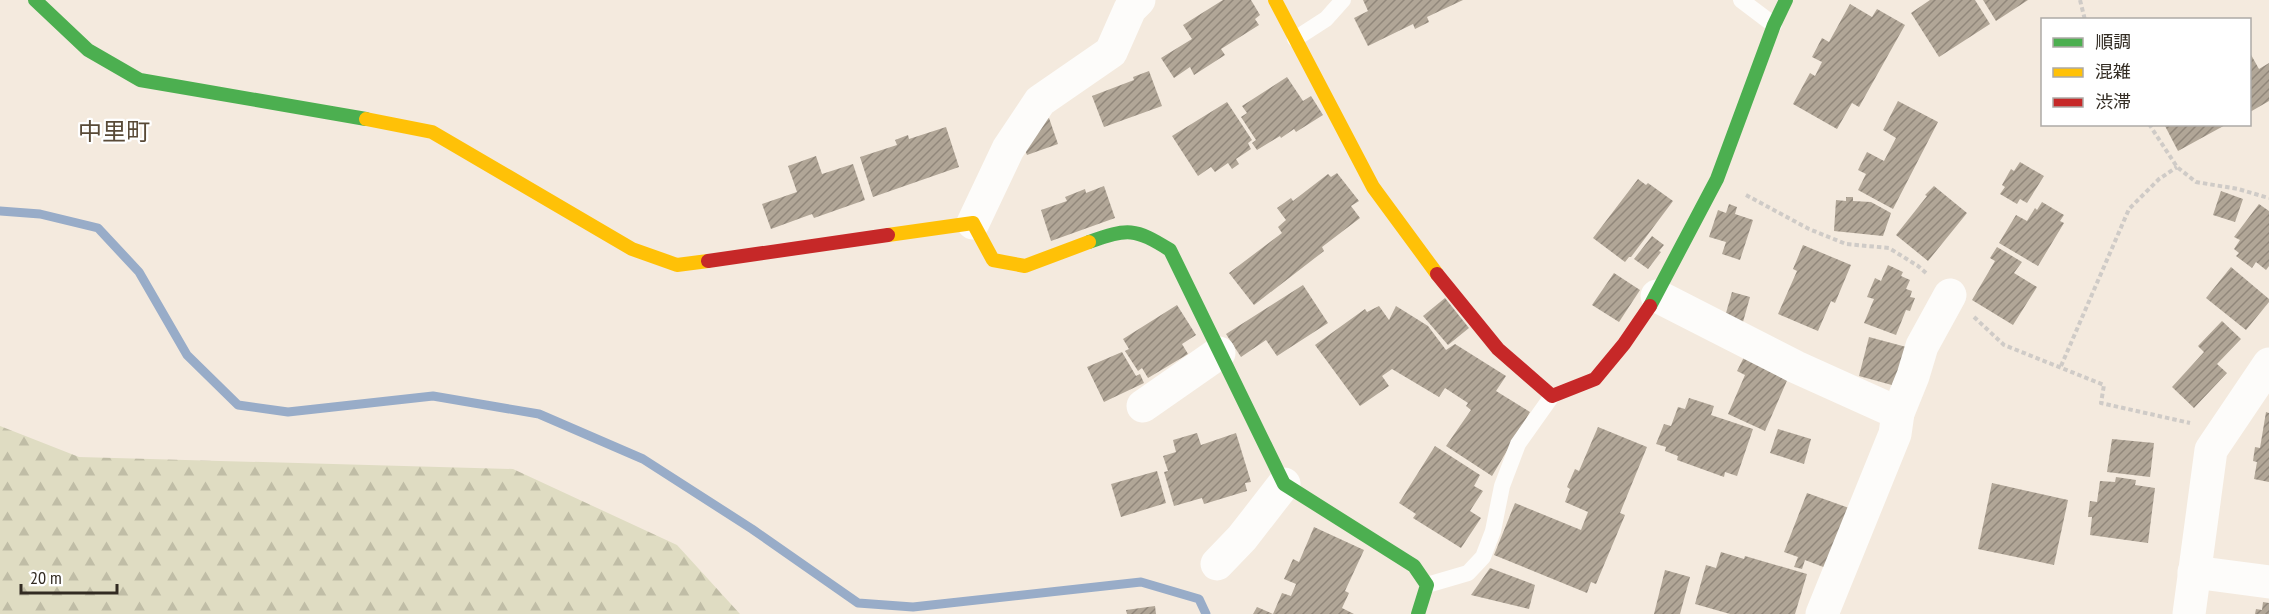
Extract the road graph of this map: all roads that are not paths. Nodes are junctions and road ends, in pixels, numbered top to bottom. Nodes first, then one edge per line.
1 (35, 0) edge
2 (1139, 0) edge
3 (1275, 0) edge
4 (1343, 0) edge
5 (1741, 0) edge
6 (1786, 0) edge
7 (1774, 25) junction
8 (1295, 39) junction
9 (973, 223) junction
10 (1950, 295) dead end
11 (1658, 296) junction
12 (1219, 353) junction
13 (2269, 364) edge
14 (2260, 393) edge
15 (1552, 396) junction
16 (1143, 406) dead end
17 (1898, 413) junction
18 (1284, 483) junction
19 (1217, 564) dead end
20 (2194, 572) junction
21 (2269, 582) edge
22 (1426, 585) junction
23 (1418, 614) edge
24 (1822, 614) edge
25 (2189, 614) edge

1 - 9 street
2 - 9 street
3 - 8 street
4 - 8 lane
5 - 7 lane
6 - 7 street
7 - 11 street
8 - 15 street
9 - 12 street
10 - 17 street
11 - 15 street
11 - 17 street
12 - 16 street
12 - 18 street
13 - 14 street
14 - 20 street
15 - 22 lane
17 - 24 street
18 - 19 street
18 - 22 street
20 - 21 street
20 - 25 street
22 - 23 street

